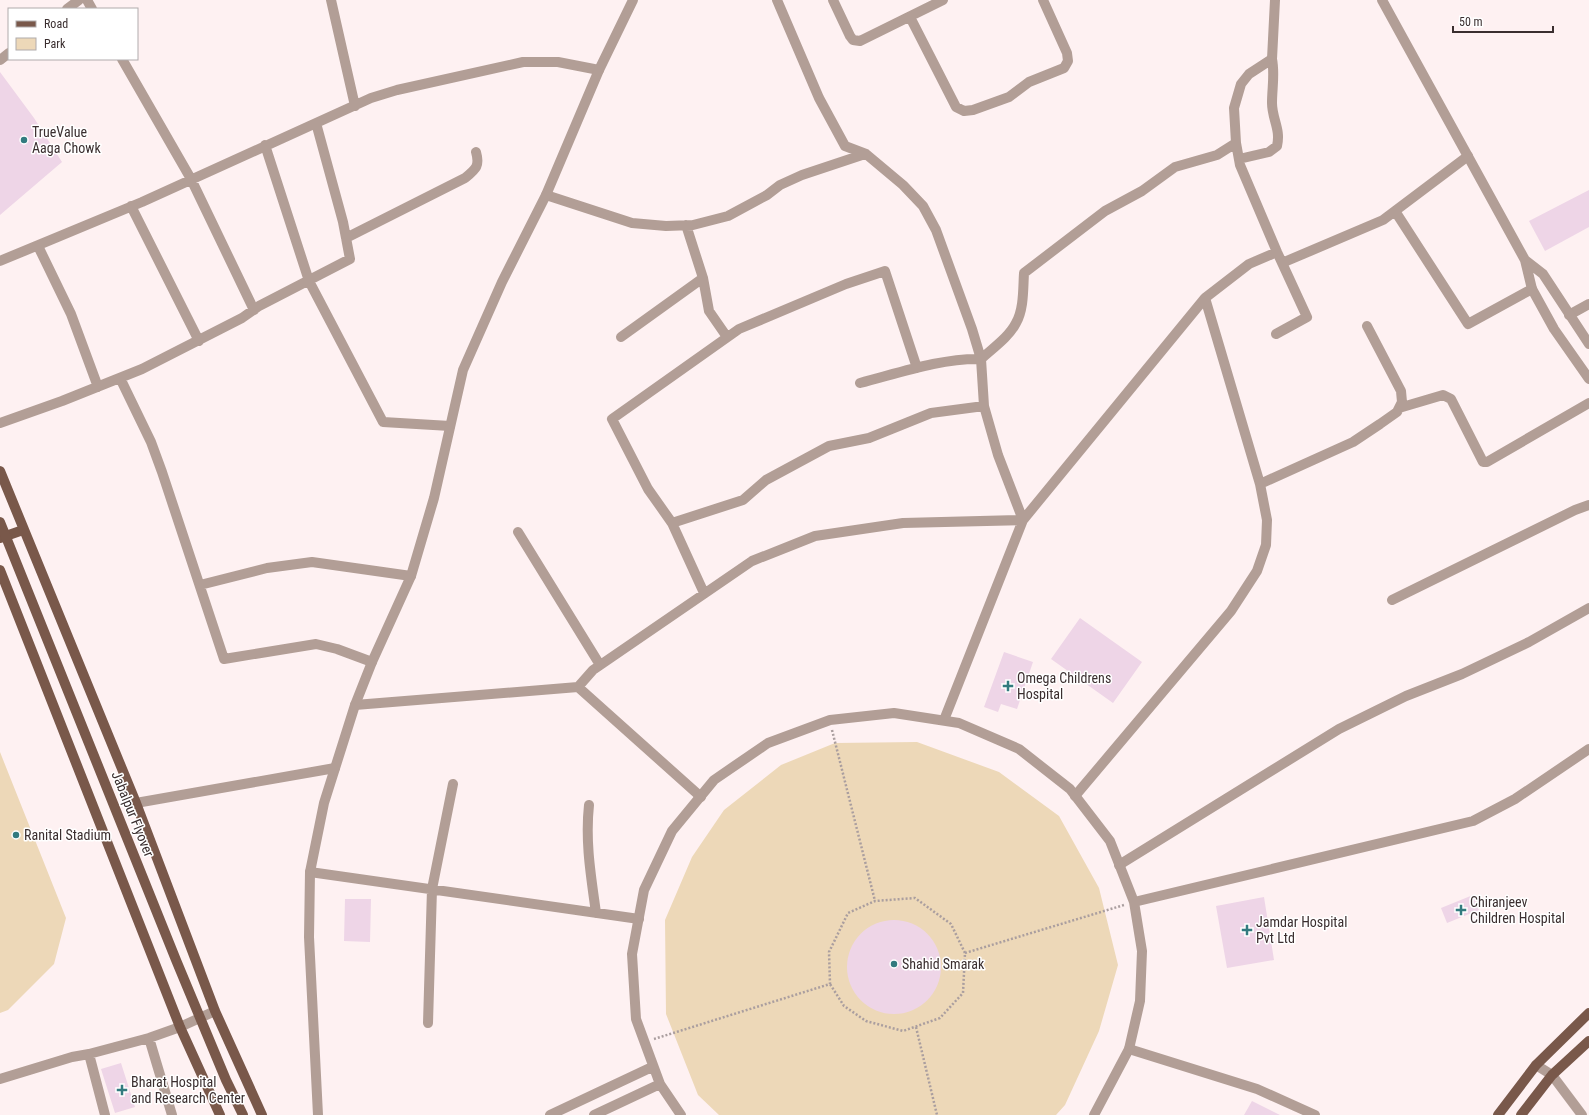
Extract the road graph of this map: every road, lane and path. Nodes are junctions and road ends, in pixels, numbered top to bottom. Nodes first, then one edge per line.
1 (79, 0) edge
2 (331, 0) edge
3 (633, 0) edge
4 (777, 0) edge
5 (833, 0) edge
6 (942, 0) edge
7 (1043, 0) edge
8 (1275, 0) edge
9 (1382, 0) edge
10 (68, 8) edge
11 (910, 17) junction
12 (8, 53) edge
13 (1272, 59) junction
14 (0, 60) edge
15 (123, 60) edge
16 (599, 70) junction
17 (355, 106) junction
18 (316, 123) junction
19 (1236, 143) junction
20 (266, 145) junction
21 (476, 152) dead end
22 (866, 154) junction
23 (1468, 156) junction
24 (1239, 159) junction
25 (191, 179) junction
26 (546, 195) junction
27 (131, 206) junction
28 (1395, 211) junction
29 (686, 225) junction
30 (346, 238) junction
31 (38, 246) junction
32 (1277, 252) junction
33 (1525, 260) junction
34 (0, 261) edge
35 (1282, 263) junction
36 (703, 278) junction
37 (309, 281) junction
38 (1532, 289) junction
39 (1205, 298) junction
40 (1589, 304) edge
41 (254, 310) junction
42 (1569, 315) junction
43 (1367, 326) dead end
44 (1276, 334) dead end
45 (621, 337) dead end
46 (727, 337) junction
47 (199, 341) junction
48 (1589, 344) edge
49 (981, 359) junction
50 (917, 368) junction
51 (120, 378) junction
52 (1589, 379) edge
53 (860, 383) dead end
54 (98, 387) junction
55 (1589, 403) edge
56 (984, 406) junction
57 (1399, 408) junction
58 (0, 423) edge
59 (450, 426) junction
60 (0, 471) edge
61 (1260, 484) junction
62 (1589, 505) edge
63 (1023, 520) junction
64 (0, 522) edge
65 (672, 523) junction
66 (23, 530) junction
67 (518, 532) dead end
68 (0, 538) edge
69 (0, 570) edge
70 (411, 576) junction
71 (200, 585) junction
72 (704, 593) junction
73 (1392, 600) dead end
74 (1589, 608) edge
75 (372, 662) junction
76 (600, 665) junction
77 (578, 687) junction
78 (355, 705) junction
79 (830, 720) junction
80 (944, 720) junction
81 (1589, 749) edge
82 (335, 768) junction
83 (453, 784) dead end
84 (1075, 796) junction
85 (701, 797) junction
86 (136, 803) junction
87 (589, 805) dead end
88 (1119, 865) junction
89 (310, 872) junction
90 (432, 889) junction
91 (875, 901) junction
92 (1134, 902) junction
93 (596, 912) junction
94 (638, 919) junction
95 (965, 952) junction
96 (830, 984) junction
97 (215, 1011) junction
98 (1589, 1013) edge
99 (428, 1023) dead end
100 (916, 1026) junction
101 (180, 1027) junction
102 (150, 1038) junction
103 (1589, 1041) edge
104 (644, 1042) junction
105 (1129, 1049) junction
106 (89, 1054) junction
107 (1536, 1065) junction
108 (652, 1067) junction
109 (1552, 1075) junction
110 (0, 1078) edge
111 (660, 1084) junction
112 (105, 1115) edge
113 (172, 1115) edge
114 (220, 1115) edge
115 (243, 1115) edge
116 (262, 1115) edge
117 (318, 1115) edge
118 (550, 1115) edge
119 (594, 1115) edge
120 (681, 1115) edge
121 (937, 1115) edge
122 (1094, 1115) edge
123 (1315, 1115) edge
124 (1498, 1115) edge
125 (1522, 1115) edge
126 (1582, 1115) edge

1 - 10 street
2 - 17 street
3 - 16 street
4 - 22 street
5 - 11 street
6 - 11 street
7 - 11 street
8 - 13 street
9 - 23 street
12 - 14 street
13 - 19 street
13 - 24 street
15 - 25 street
16 - 17 street
16 - 26 street
17 - 18 street
18 - 20 street
18 - 30 street
19 - 24 street
19 - 49 street
20 - 25 street
20 - 37 street
21 - 30 street
22 - 29 street
22 - 49 street
23 - 28 street
23 - 33 street
24 - 32 street
25 - 27 street
25 - 41 street
26 - 29 street
26 - 59 street
27 - 31 street
27 - 47 street
28 - 35 street
28 - 38 street
29 - 36 street
30 - 37 street
31 - 34 street
31 - 54 street
32 - 35 street
32 - 39 street
33 - 38 street
33 - 42 street
35 - 44 street
36 - 45 street
36 - 46 street
37 - 41 street
37 - 59 street
38 - 52 street
39 - 61 street
39 - 63 street
40 - 42 street
41 - 47 street
42 - 48 street
43 - 57 street
46 - 50 street
46 - 65 street
47 - 51 street
49 - 50 street
49 - 56 street
50 - 53 street
51 - 54 street
51 - 71 street
54 - 58 street
55 - 57 street
56 - 63 street
56 - 65 street
57 - 61 street
59 - 70 street
60 - 66 main road
61 - 84 street
62 - 73 street
63 - 72 street
63 - 80 street
64 - 115 main road, Jabalpur Flyover, bridge
65 - 72 street
66 - 68 main road
66 - 86 main road
67 - 76 street
69 - 101 main road
70 - 71 street
70 - 75 street
71 - 75 street
72 - 76 street
74 - 88 street
75 - 78 street
76 - 77 street
77 - 78 street
77 - 85 street
78 - 82 street
79 - 80 street
79 - 85 street
79 - 91 path
80 - 84 street
81 - 92 street
82 - 86 street
82 - 89 street
83 - 90 street
84 - 88 street
85 - 94 street
86 - 97 main road
87 - 93 street
88 - 92 street
89 - 90 street
89 - 117 street
90 - 93 street
90 - 99 street
91 - 95 path
91 - 96 path
92 - 95 path
92 - 105 street
93 - 94 street
94 - 104 street
95 - 100 path
96 - 100 path
96 - 104 path
97 - 101 street
97 - 116 main road
98 - 107 main road
100 - 121 path
101 - 102 street
101 - 114 main road
102 - 106 street
102 - 113 street
103 - 109 main road
104 - 108 street
105 - 122 street
105 - 123 street
106 - 110 street
106 - 112 street
107 - 109 street
107 - 124 main road
108 - 111 street
108 - 118 street
109 - 125 main road
109 - 126 street
111 - 119 street
111 - 120 street

